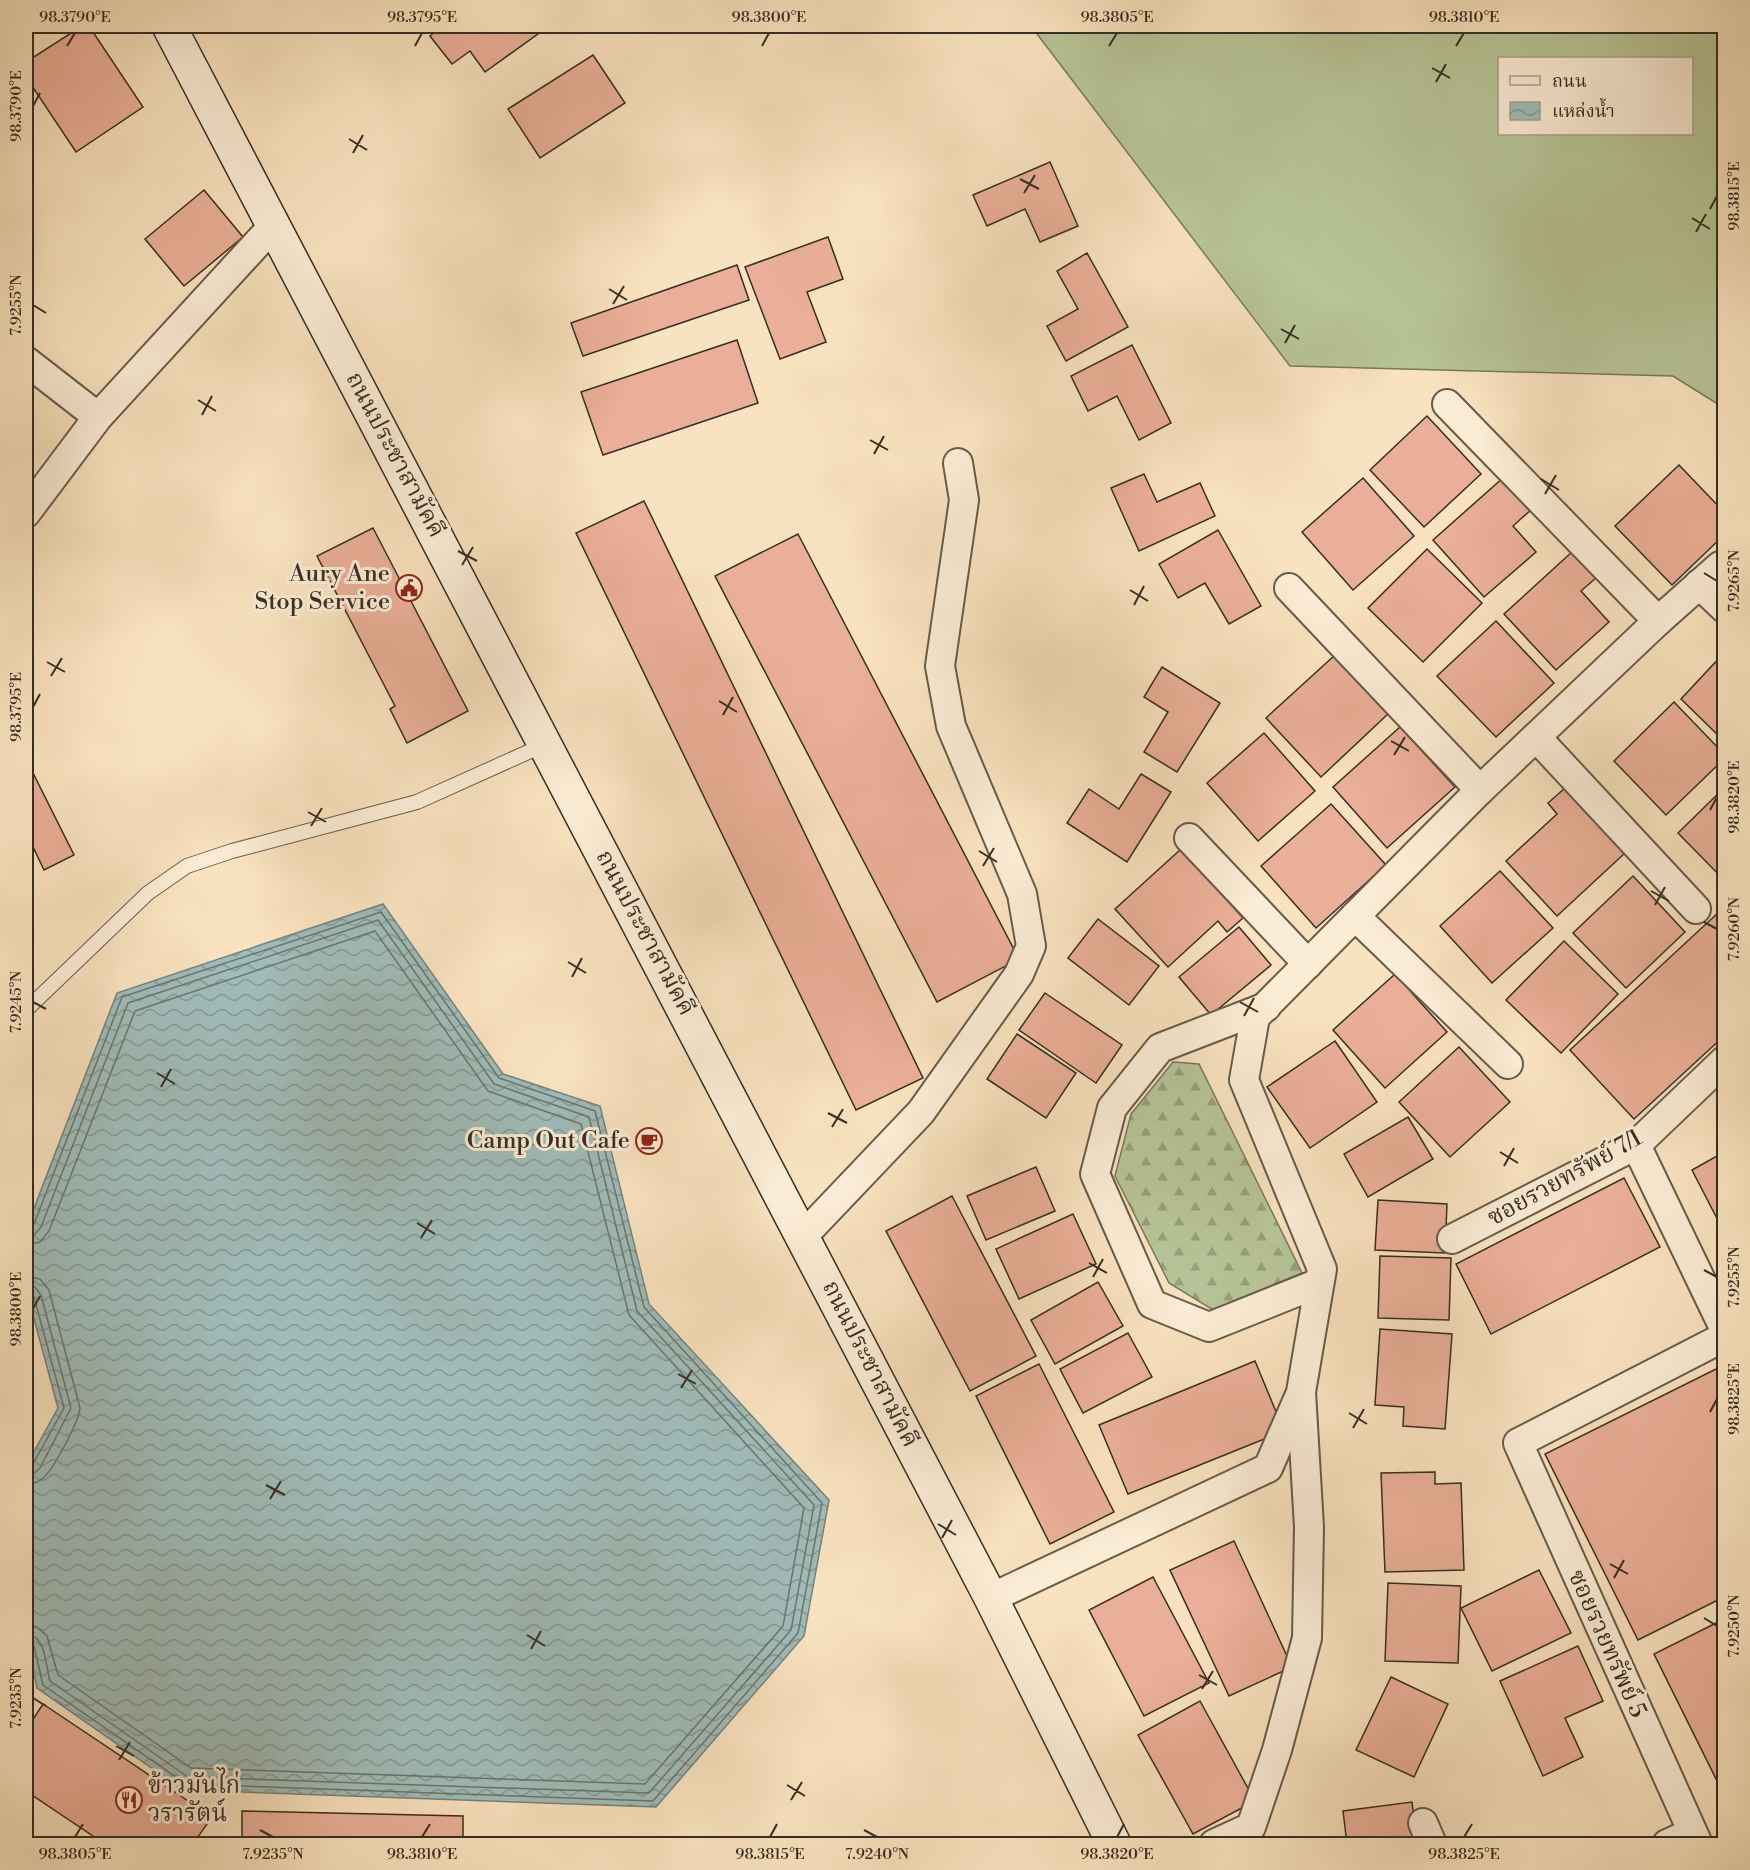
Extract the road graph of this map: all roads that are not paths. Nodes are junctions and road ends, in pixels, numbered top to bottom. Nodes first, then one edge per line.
1 (170, 26) edge
2 (274, 225) junction
3 (26, 361) edge
4 (1447, 404) dead end
5 (98, 417) junction
6 (958, 463) dead end
7 (26, 513) edge
8 (1289, 588) dead end
9 (1725, 608) edge
10 (1658, 621) junction
11 (1536, 737) junction
12 (546, 744) junction
13 (1480, 790) junction
14 (1189, 838) dead end
15 (1696, 909) dead end
16 (1355, 916) junction
17 (1308, 964) junction
18 (1266, 1007) junction
19 (26, 1010) edge
20 (1725, 1061) edge
21 (1509, 1064) dead end
22 (1636, 1145) junction
23 (803, 1236) junction
24 (1452, 1239) dead end
25 (1319, 1283) junction
26 (1725, 1328) edge
27 (1725, 1337) edge
28 (1301, 1392) junction
29 (992, 1598) junction
30 (1251, 1836) edge
31 (1686, 1841) edge
32 (1114, 1845) edge
33 (1214, 1845) edge

1 - 2 street, ถนนประชาสามัคคี
2 - 5 street
2 - 12 street, ถนนประชาสามัคคี
3 - 5 street
4 - 10 street
5 - 7 street
6 - 23 street
8 - 13 street
9 - 10 street
10 - 11 street
11 - 13 street
11 - 15 street
12 - 19 lane
12 - 23 street, ถนนประชาสามัคคี
13 - 16 street
14 - 17 street
16 - 17 street
16 - 21 street
17 - 18 street
18 - 25 street
18 - 25 street
20 - 22 street, ซอยรวยทรัพย์ 7/1
22 - 24 street, ซอยรวยทรัพย์ 7/1
22 - 26 street
23 - 29 street, ถนนประชาสามัคคี
25 - 28 street
27 - 31 street, ซอยรวยทรัพย์ 5
28 - 29 street
28 - 30 street
29 - 32 street, ถนนประชาสามัคคี
30 - 33 street

